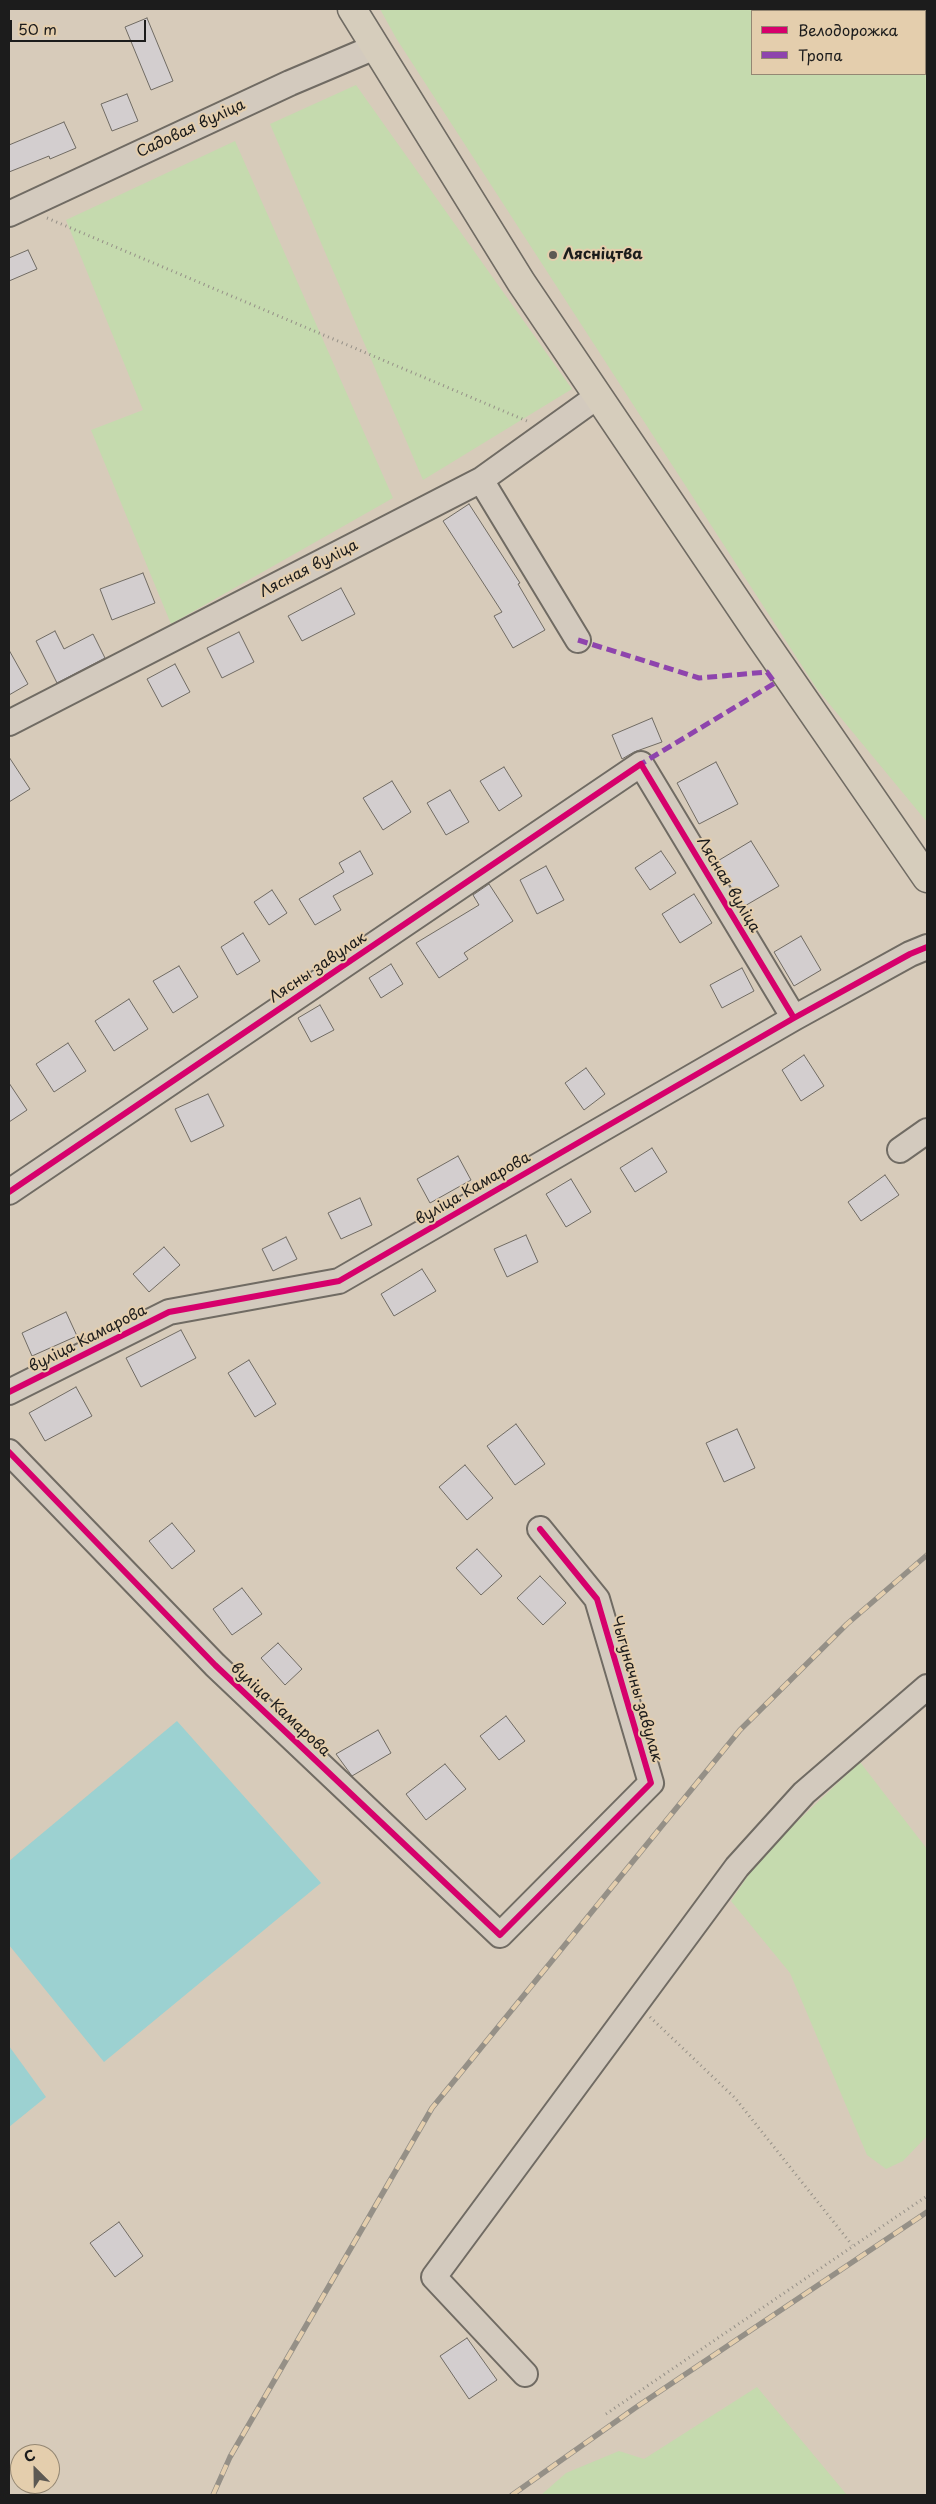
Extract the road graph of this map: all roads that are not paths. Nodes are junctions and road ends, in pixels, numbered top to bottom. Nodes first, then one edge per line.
1 (352, 9) edge
2 (375, 47) junction
3 (15, 211) edge
4 (598, 396) junction
5 (481, 480) junction
6 (578, 640) dead end
7 (9, 723) edge
8 (642, 764) joint
9 (927, 878) edge
10 (927, 947) edge
11 (794, 1018) junction
12 (927, 1131) edge
13 (900, 1150) dead end
14 (9, 1192) edge
15 (9, 1392) edge
16 (9, 1452) edge
17 (540, 1529) dead end
18 (927, 1687) edge
19 (500, 1935) joint
20 (525, 2374) dead end

1 - 2 main road
2 - 3 street, Садовая вуліца
2 - 4 main road
4 - 5 street, Лясная вуліца
4 - 9 main road
5 - 6 street
5 - 7 street, Лясная вуліца
8 - 11 street, Лясная вуліца
8 - 14 street, Лясны завулак
10 - 11 street, вуліца Камарова
11 - 15 street, вуліца Камарова
12 - 13 street
16 - 19 street, вуліца Камарова
17 - 19 street, Чыгуначны завулак
18 - 20 street

